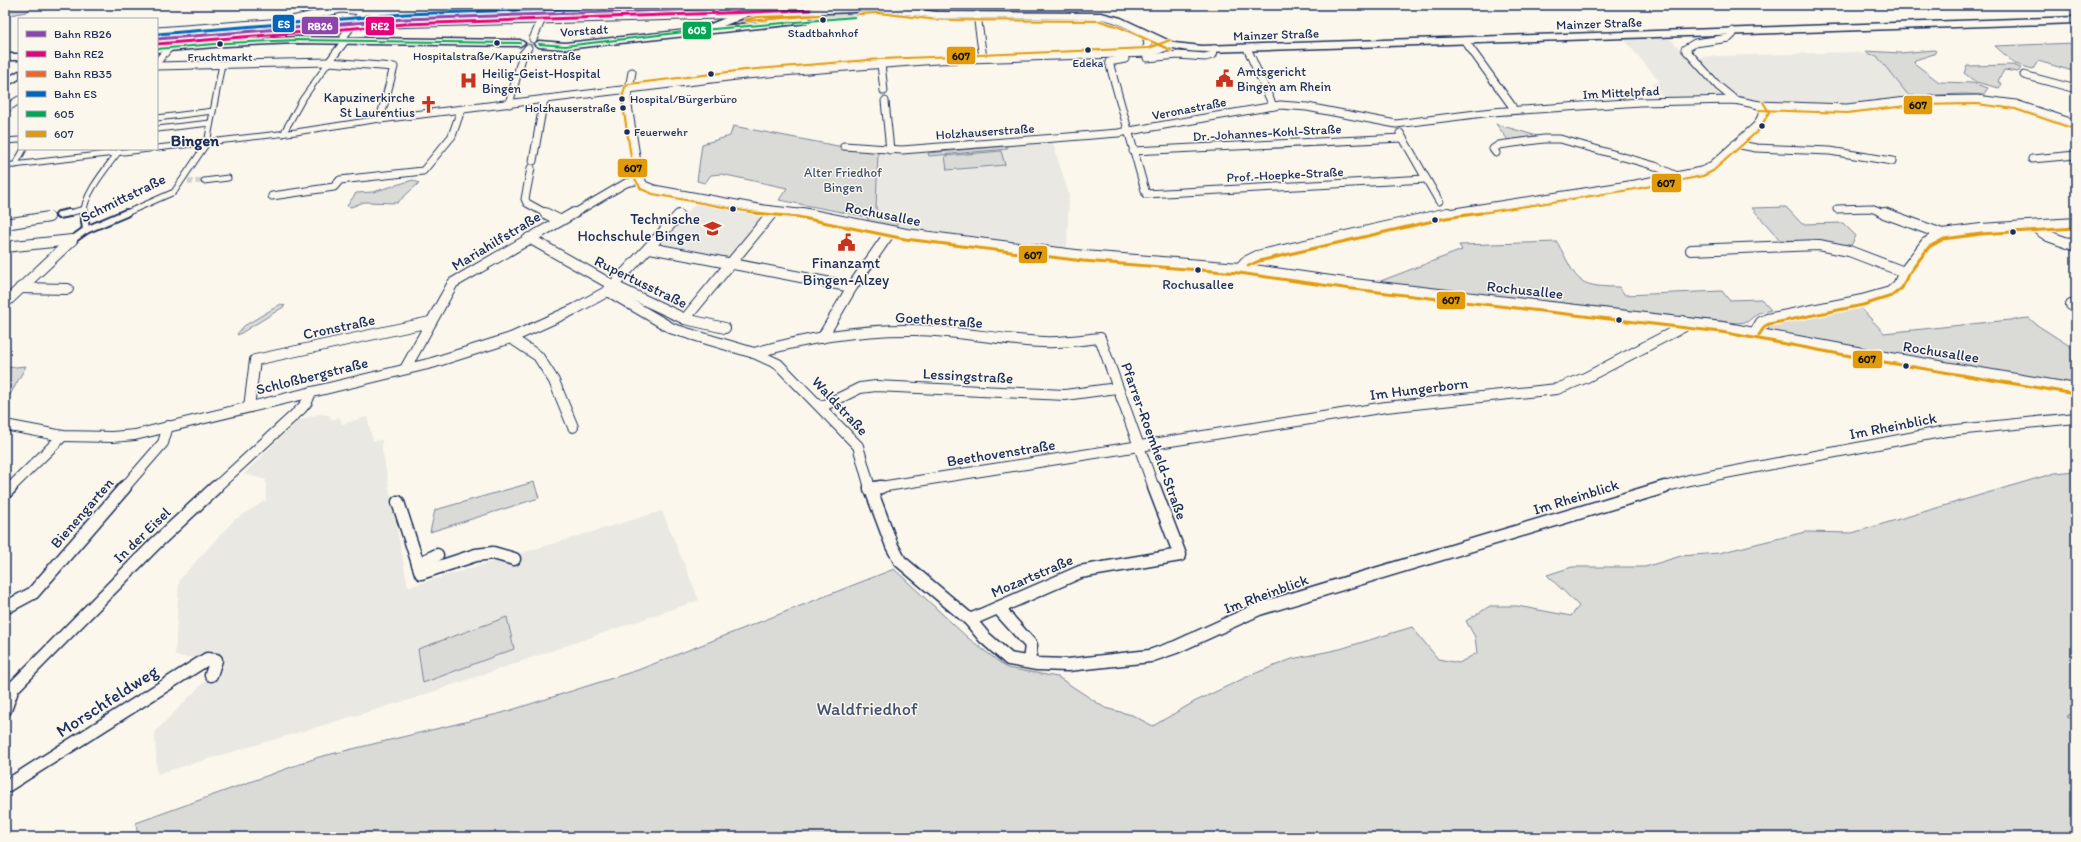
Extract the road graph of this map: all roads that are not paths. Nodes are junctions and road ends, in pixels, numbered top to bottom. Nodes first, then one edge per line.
1 (536, 5) edge
2 (363, 11) junction
3 (880, 12) junction
4 (977, 15) junction
5 (735, 18) junction
6 (2076, 20) edge
7 (541, 21) junction
8 (353, 25) junction
9 (747, 26) junction
10 (702, 30) junction
11 (158, 31) edge
12 (1732, 31) junction
13 (1146, 34) junction
14 (1465, 40) junction
15 (345, 41) junction
16 (536, 41) junction
17 (1168, 44) junction
18 (524, 46) junction
19 (169, 48) junction
20 (1247, 48) junction
21 (158, 49) edge
22 (1214, 49) junction
23 (1145, 50) junction
24 (1128, 52) junction
25 (5, 57) edge
26 (18, 57) edge
27 (983, 58) junction
28 (158, 61) edge
29 (329, 62) junction
30 (222, 64) junction
31 (881, 64) junction
32 (158, 66) edge
33 (632, 72) dead end
34 (18, 75) edge
35 (2024, 75) dead end
36 (5, 84) edge
37 (630, 89) junction
38 (2076, 89) edge
39 (884, 91) dead end
40 (544, 99) junction
41 (1735, 100) junction
42 (18, 101) edge
43 (885, 101) dead end
44 (509, 104) junction
45 (1273, 106) junction
46 (1512, 106) dead end
47 (1758, 106) junction
48 (5, 109) edge
49 (461, 110) junction
50 (213, 111) junction
51 (158, 118) edge
52 (380, 118) junction
53 (210, 123) junction
54 (1396, 124) junction
55 (2076, 124) edge
56 (158, 129) edge
57 (1128, 132) junction
58 (283, 134) junction
59 (1402, 138) junction
60 (18, 140) edge
61 (5, 141) edge
62 (207, 143) junction
63 (1735, 144) junction
64 (844, 146) dead end
65 (158, 148) edge
66 (23, 150) edge
67 (106, 150) edge
68 (134, 150) edge
69 (890, 150) junction
70 (119, 151) edge
71 (1133, 151) junction
72 (1496, 153) dead end
73 (2076, 154) edge
74 (89, 155) junction
75 (2032, 159) dead end
76 (1892, 161) dead end
77 (15, 165) junction
78 (5, 166) edge
79 (1677, 176) junction
80 (228, 178) dead end
81 (1426, 179) junction
82 (640, 180) junction
83 (204, 181) tunnel mouth
84 (181, 182) junction
85 (188, 182) tunnel mouth
86 (272, 196) dead end
87 (1439, 201) dead end
88 (84, 209) junction
89 (1837, 209) dead end
90 (773, 210) junction
91 (59, 215) dead end
92 (679, 215) dead end
93 (49, 217) dead end
94 (559, 220) junction
95 (2076, 223) edge
96 (5, 224) edge
97 (2033, 226) junction
98 (86, 230) junction
99 (891, 231) junction
100 (1942, 234) junction
101 (529, 238) junction
102 (72, 240) junction
103 (2076, 246) edge
104 (5, 247) edge
105 (650, 248) junction
106 (1691, 250) dead end
107 (730, 264) junction
108 (1240, 268) junction
109 (1904, 272) junction
110 (852, 287) junction
111 (20, 288) junction
112 (68, 289) dead end
113 (611, 289) junction
114 (5, 302) edge
115 (684, 319) junction
116 (1683, 321) junction
117 (430, 322) junction
118 (725, 328) dead end
119 (1755, 332) junction
120 (511, 338) junction
121 (822, 338) junction
122 (1100, 338) joint
123 (754, 353) junction
124 (405, 368) junction
125 (1117, 388) junction
126 (2076, 389) edge
127 (311, 392) junction
128 (249, 407) junction
129 (821, 407) junction
130 (2076, 418) edge
131 (5, 425) edge
132 (168, 426) junction
133 (573, 427) dead end
134 (63, 436) junction
135 (1138, 447) junction
136 (870, 489) junction
137 (5, 493) edge
138 (398, 502) dead end
139 (437, 555) dead end
140 (1180, 555) joint
141 (514, 559) dead end
142 (418, 564) junction
143 (5, 608) edge
144 (998, 608) junction
145 (970, 620) junction
146 (1029, 662) junction
147 (1099, 663) joint
148 (211, 675) dead end
149 (5, 710) edge
150 (5, 787) edge

1 - 2 street
2 - 8 street
2 - 11 street
3 - 4 main road, Vorstadt
3 - 5 main road, Vorstadt
3 - 9 main road, Vorstadt
4 - 13 main road, Vorstadt
4 - 27 street
5 - 7 street
5 - 9 main road
5 - 10 main road, Vorstadt
6 - 12 main road, Mainzer Straße
7 - 8 street
7 - 16 street
8 - 15 street
9 - 10 main road, Vorstadt
10 - 16 main road, Vorstadt
12 - 14 main road, Mainzer Straße
12 - 41 street
13 - 17 main road, Vorstadt
13 - 23 street
14 - 20 main road, Mainzer Straße
14 - 46 street
15 - 18 main road
15 - 19 main road
15 - 29 street
16 - 18 main road
17 - 22 main road, Mainzer Straße
17 - 23 street, Mainzer Straße
17 - 24 street, Mainzer Straße
18 - 44 street
19 - 21 main road
19 - 28 street
20 - 22 main road, Mainzer Straße
20 - 45 street
22 - 57 street
23 - 24 street, Mainzer Straße
24 - 27 street, Mainzer Straße
25 - 26 main road
27 - 31 street, Mainzer Straße
29 - 30 street
29 - 52 street
29 - 58 street
30 - 32 street
30 - 50 street
31 - 37 street, Mainzer Straße
31 - 39 street
33 - 37 street
34 - 36 main road
35 - 38 street
37 - 40 street, Mainzer Straße
37 - 82 street
40 - 44 street, Mainzer Straße
40 - 94 street
41 - 47 street, Im Mittelpfad
41 - 54 street, Im Mittelpfad
42 - 48 street
43 - 69 street
44 - 49 street, Mainzer Straße
45 - 54 street, Veronastraße
45 - 57 street, Veronastraße
47 - 55 street, Im Mittelpfad
47 - 63 street
49 - 52 street, Mainzer Straße
49 - 86 street
50 - 51 street
50 - 53 street
52 - 58 street
53 - 56 street
53 - 62 street
54 - 59 street
57 - 69 street, Holzhauserstraße
57 - 71 street
58 - 62 street
59 - 71 street, Dr.-Johannes-Kohl-Straße
59 - 81 street
60 - 61 street
62 - 65 street
62 - 84 street, Schmittstraße
63 - 76 street
63 - 79 street
64 - 69 street, Holzhauserstraße
66 - 77 street
67 - 74 street
68 - 70 street
70 - 74 street
70 - 88 street
71 - 81 street, Prof.-Hoepke-Straße
72 - 79 street
73 - 75 street
74 - 77 street
77 - 78 street
79 - 108 street
80 - 83 street
81 - 87 street
82 - 90 street, Rochusallee
82 - 94 street, Mariahilfstraße
84 - 85 street
84 - 98 street, Schmittstraße
88 - 91 street
88 - 98 street
89 - 100 street
90 - 99 street, Rochusallee
90 - 107 street
92 - 105 street, Schloßbergstraße
93 - 96 street
94 - 101 street, Mariahilfstraße
95 - 97 street
97 - 100 street
97 - 103 street
98 - 102 street, Schmittstraße
99 - 108 street, Rochusallee
99 - 110 street
100 - 109 street
101 - 113 street, Rupertusstraße
101 - 117 street, Mariahilfstraße
102 - 104 street
102 - 111 street, Schmittstraße
105 - 107 street
105 - 113 street, Schloßbergstraße
106 - 109 street
107 - 110 street
107 - 115 street
108 - 116 street, Rochusallee
109 - 119 street
110 - 121 street
111 - 112 street
111 - 114 street, Schmittstraße
113 - 115 street, Rupertusstraße
113 - 120 street, Schloßbergstraße
113 - 123 street, Waldstraße
115 - 118 street, Rupertusstraße
116 - 119 street, Rochusallee
116 - 135 street, Im Hungerborn
117 - 124 street, Mariahilfstraße
117 - 128 street, Cronstraße
119 - 126 street, Rochusallee
120 - 124 street, Schloßbergstraße
120 - 133 street
121 - 122 street, Goethestraße
121 - 123 street, Goethestraße
122 - 125 street, Pfarrer-Roemheld-Straße
123 - 129 street, Waldstraße
124 - 127 street, Schloßbergstraße
125 - 129 street, Lessingstraße
125 - 135 street, Pfarrer-Roemheld-Straße
127 - 128 street, Schloßbergstraße
127 - 149 street, In der Eisel
128 - 132 street, Schloßbergstraße
129 - 136 street, Waldstraße
130 - 147 street, Im Rheinblick
131 - 134 street, Schloßbergstraße
132 - 134 street, Schloßbergstraße
132 - 143 street, Bienengarten
134 - 137 street
135 - 136 street, Beethovenstraße
135 - 140 street, Pfarrer-Roemheld-Straße
136 - 145 street, Waldstraße
138 - 142 street
139 - 142 street
140 - 144 street, Mozartstraße
141 - 142 street
144 - 145 street, Mozartstraße
144 - 146 street
145 - 146 street, Waldstraße
146 - 147 street, Waldstraße
148 - 150 street, Morschfeldweg

